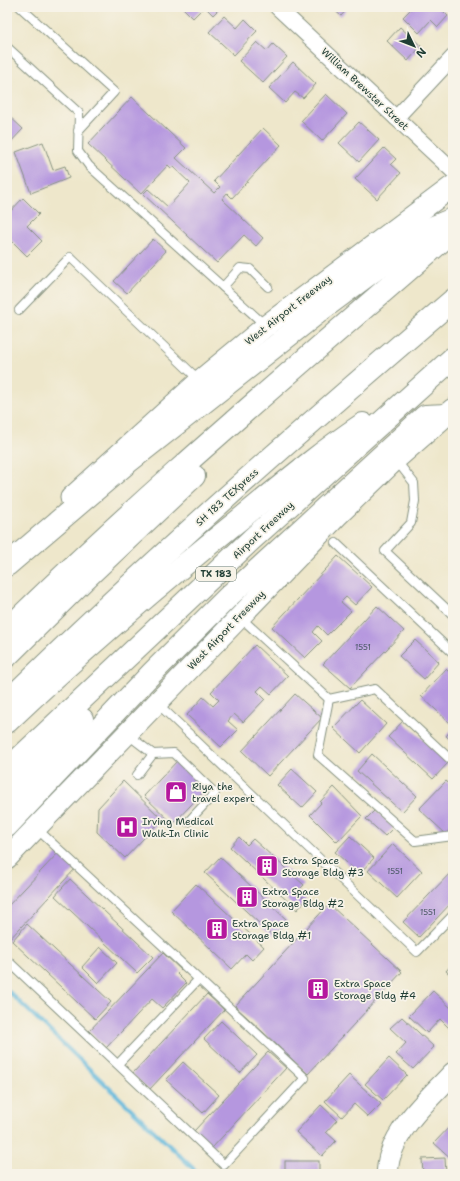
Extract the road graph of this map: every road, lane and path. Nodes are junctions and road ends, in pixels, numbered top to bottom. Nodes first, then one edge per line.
1 (20, 7) edge
2 (278, 7) edge
3 (7, 47) edge
4 (453, 57) edge
5 (396, 118) junction
6 (78, 131) junction
7 (453, 171) edge
8 (453, 186) edge
9 (453, 219) edge
10 (453, 231) edge
11 (453, 284) edge
12 (223, 287) junction
13 (268, 287) dead end
14 (453, 300) edge
15 (19, 310) dead end
16 (266, 326) junction
17 (453, 358) edge
18 (290, 373) junction
19 (200, 380) junction
20 (427, 381) junction
21 (450, 412) edge
22 (396, 460) junction
23 (336, 543) dead end
24 (7, 558) edge
25 (7, 565) edge
26 (453, 615) edge
27 (239, 616) junction
28 (7, 630) edge
29 (140, 645) junction
30 (453, 653) edge
31 (7, 656) edge
32 (7, 684) edge
33 (329, 699) junction
34 (7, 702) edge
35 (156, 702) junction
36 (7, 722) edge
37 (126, 734) junction
38 (153, 754) junction
39 (453, 762) edge
40 (7, 770) edge
41 (137, 775) dead end
42 (7, 798) edge
43 (188, 822) dead end
44 (7, 826) edge
45 (36, 828) junction
46 (453, 836) edge
47 (7, 858) edge
48 (453, 915) edge
49 (7, 960) edge
50 (198, 980) junction
51 (118, 1064) junction
52 (453, 1073) edge
53 (387, 1174) edge

1 - 6 lane
2 - 5 street, William Brewster Street
3 - 6 lane
4 - 5 street
5 - 7 street, William Brewster Street
6 - 12 lane
8 - 16 main road, West Airport Freeway
9 - 25 highway
10 - 18 highway
11 - 32 highway, SH 183 TEXpress
12 - 13 lane
12 - 16 lane
14 - 34 highway, SH 183 TEXpress
15 - 19 lane
16 - 19 main road, West Airport Freeway
17 - 20 highway, Airport Freeway / TX 183
18 - 28 highway
18 - 31 highway
19 - 24 main road, West Airport Freeway
20 - 29 highway, Airport Freeway / TX 183
20 - 36 highway
21 - 22 main road, West Airport Freeway
21 - 44 highway
22 - 26 lane
22 - 27 main road, West Airport Freeway
23 - 30 lane
27 - 33 lane
27 - 35 main road, West Airport Freeway
29 - 40 highway, Airport Freeway / TX 183
29 - 42 highway
33 - 39 lane
33 - 46 lane
35 - 37 main road, West Airport Freeway
35 - 48 lane
37 - 38 lane
37 - 45 main road, West Airport Freeway
38 - 41 lane
38 - 43 lane
45 - 47 main road, West Airport Freeway
45 - 50 lane
49 - 51 lane
50 - 51 lane
50 - 51 lane
52 - 53 main road

